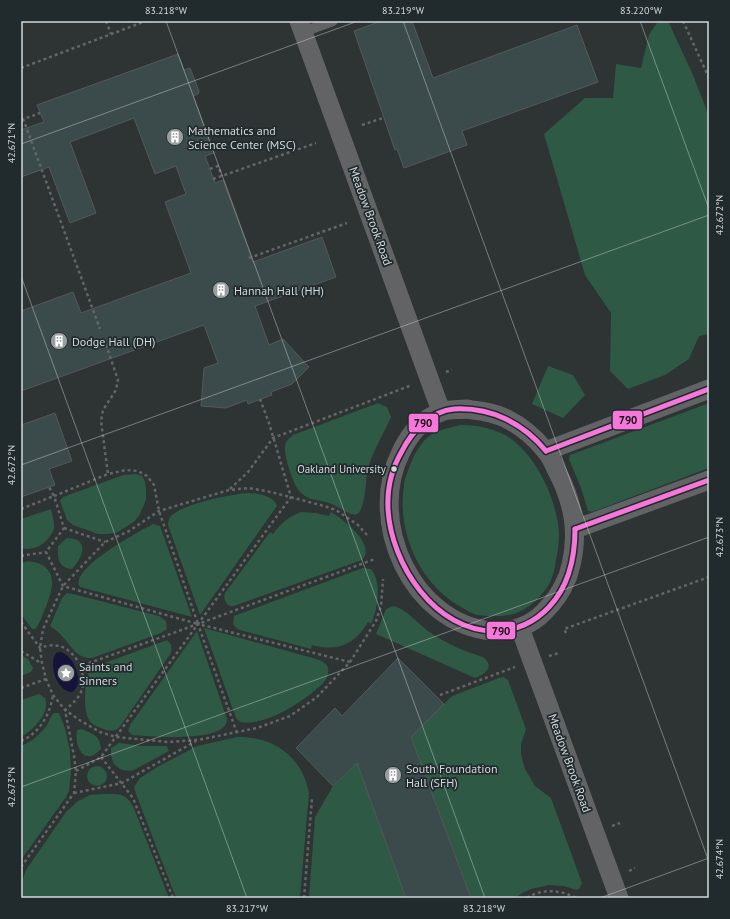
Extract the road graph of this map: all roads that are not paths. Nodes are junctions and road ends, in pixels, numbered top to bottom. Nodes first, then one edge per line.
1 (333, 21) edge
2 (301, 27) edge
3 (709, 389) edge
4 (441, 411) junction
5 (546, 452) junction
6 (709, 480) edge
7 (575, 529) junction
8 (520, 628) junction
9 (620, 898) edge

1 - 2 lane
2 - 4 street, Meadow Brook Road
3 - 5 street
4 - 5 street
4 - 8 street
5 - 7 street
6 - 7 street
7 - 8 street
8 - 9 street, Meadow Brook Road

